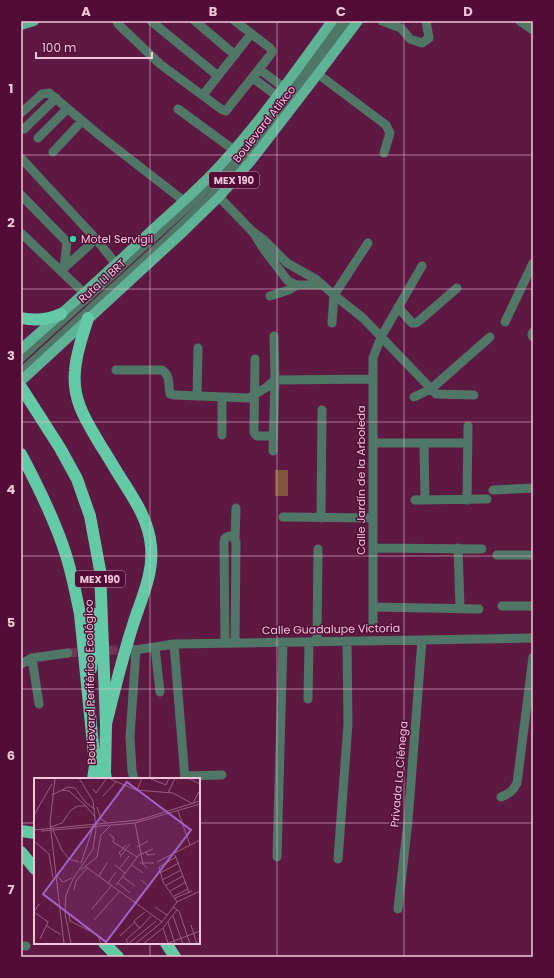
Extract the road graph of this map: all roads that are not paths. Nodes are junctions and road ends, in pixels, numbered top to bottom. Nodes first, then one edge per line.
1 (34, 21) edge
2 (117, 21) edge
3 (151, 21) edge
4 (195, 21) edge
5 (235, 21) edge
6 (332, 21) edge
7 (340, 21) edge
8 (349, 21) edge
9 (358, 21) edge
10 (382, 21) edge
11 (426, 21) edge
12 (520, 21) edge
13 (21, 25) edge
14 (401, 25) edge
15 (533, 30) edge
16 (251, 34) junction
17 (235, 55) junction
18 (259, 70) junction
19 (318, 74) junction
20 (218, 76) junction
21 (252, 78) junction
22 (283, 88) junction
23 (203, 95) junction
24 (277, 96) junction
25 (56, 98) junction
26 (67, 108) junction
27 (178, 109) dead end
28 (21, 113) edge
29 (82, 121) junction
30 (24, 129) dead end
31 (38, 138) dead end
32 (234, 150) junction
33 (53, 152) dead end
34 (384, 153) dead end
35 (21, 158) edge
36 (21, 195) edge
37 (219, 197) junction
38 (184, 201) junction
39 (253, 232) junction
40 (21, 233) edge
41 (96, 239) junction
42 (368, 243) dead end
43 (533, 263) edge
44 (116, 264) junction
45 (422, 266) dead end
46 (63, 269) junction
47 (297, 285) junction
48 (321, 285) junction
49 (457, 288) dead end
50 (84, 293) junction
51 (334, 295) junction
52 (270, 296) dead end
53 (398, 307) junction
54 (61, 314) junction
55 (21, 318) edge
56 (88, 318) junction
57 (332, 322) dead end
58 (505, 322) dead end
59 (533, 332) edge
60 (274, 336) dead end
61 (381, 337) junction
62 (490, 337) dead end
63 (533, 337) edge
64 (198, 348) dead end
65 (21, 349) edge
66 (21, 358) edge
67 (255, 359) dead end
68 (116, 370) dead end
69 (21, 372) edge
70 (274, 380) junction
71 (373, 380) junction
72 (21, 381) edge
73 (431, 389) junction
74 (24, 391) edge
75 (254, 394) junction
76 (474, 395) dead end
77 (197, 396) junction
78 (222, 397) junction
79 (414, 397) dead end
80 (322, 410) dead end
81 (468, 426) dead end
82 (222, 435) dead end
83 (273, 436) junction
84 (373, 443) junction
85 (424, 443) junction
86 (468, 443) junction
87 (272, 451) dead end
88 (21, 454) edge
89 (533, 488) edge
90 (493, 490) dead end
91 (487, 499) dead end
92 (467, 500) junction
93 (236, 508) dead end
94 (282, 517) dead end
95 (321, 518) junction
96 (373, 518) junction
97 (235, 538) junction
98 (373, 548) junction
99 (458, 548) junction
100 (482, 548) dead end
101 (318, 549) dead end
102 (497, 555) dead end
103 (533, 556) edge
104 (100, 570) junction
105 (502, 606) dead end
106 (533, 606) edge
107 (373, 607) junction
108 (460, 608) junction
109 (479, 609) dead end
110 (373, 625) dead end
111 (533, 638) edge
112 (422, 640) junction
113 (347, 641) junction
114 (283, 642) junction
115 (313, 642) junction
116 (225, 643) junction
117 (235, 643) junction
118 (174, 644) junction
119 (155, 647) junction
120 (68, 652) tunnel mouth
121 (533, 657) edge
122 (32, 658) junction
123 (21, 664) edge
124 (160, 692) dead end
125 (88, 698) junction
126 (308, 699) dead end
127 (39, 704) dead end
128 (106, 724) junction
129 (222, 775) dead end
130 (105, 777) edge
131 (185, 777) edge
132 (93, 778) edge
133 (134, 778) edge
134 (501, 797) dead end
135 (21, 831) edge
136 (34, 833) edge
137 (21, 852) edge
138 (21, 856) edge
139 (34, 856) edge
140 (277, 857) dead end
141 (338, 859) dead end
142 (34, 868) edge
143 (398, 909) dead end
144 (105, 944) edge
145 (167, 944) edge
146 (118, 957) edge
147 (175, 957) edge

1 - 13 main road
2 - 23 street
3 - 20 street
4 - 17 street
5 - 16 street
6 - 22 main road, Boulevard Atlixco / MEX 190
7 - 66 street, Ruta L1 BRT
8 - 69 street, Ruta L1 BRT
9 - 19 main road, Boulevard Atlixco / MEX 190
10 - 14 street
11 - 14 street
12 - 15 street
16 - 17 street
16 - 18 street
17 - 20 street
18 - 21 street
18 - 22 street
19 - 34 street
19 - 37 main road, Boulevard Atlixco / MEX 190
20 - 23 street
21 - 23 street
21 - 24 street
22 - 24 main road, Boulevard Atlixco / MEX 190
24 - 32 main road, Boulevard Atlixco / MEX 190
25 - 26 street
25 - 28 street
25 - 30 street
26 - 29 street
26 - 31 street
27 - 32 street
29 - 33 street
29 - 38 street
32 - 38 main road, Boulevard Atlixco / MEX 190
35 - 41 street
36 - 46 street
37 - 39 street
37 - 56 main road, Boulevard Atlixco / MEX 190
38 - 44 main road, Boulevard Atlixco / MEX 190
39 - 47 street
39 - 48 street
40 - 46 street
41 - 44 street
41 - 46 street
42 - 51 street
43 - 58 street
44 - 50 main road, Boulevard Atlixco / MEX 190
45 - 53 street, Calle Jardín de la Arboleda
46 - 50 street
47 - 48 street
47 - 52 street
48 - 51 street
49 - 53 street
50 - 54 main road, Boulevard Atlixco / MEX 190
51 - 57 street
51 - 61 street
53 - 61 street, Calle Jardín de la Arboleda
54 - 55 highway
54 - 65 main road, Boulevard Atlixco / MEX 190
56 - 72 main road, Boulevard Atlixco / MEX 190
56 - 128 highway
59 - 63 street
60 - 70 street
61 - 71 street, Calle Jardín de la Arboleda
61 - 73 street
62 - 73 street
64 - 77 street
67 - 75 street
68 - 77 street
70 - 71 street
70 - 75 street
70 - 83 street
71 - 84 street, Calle Jardín de la Arboleda
73 - 76 street
73 - 79 street
74 - 104 highway, Boulevard Periférico Ecológico / MEX 190
75 - 78 street
75 - 83 street
77 - 78 street
78 - 82 street
80 - 95 street
81 - 86 street
83 - 87 street
84 - 85 street
84 - 96 street, Calle Jardín de la Arboleda
85 - 86 street
85 - 92 street
86 - 92 street
88 - 125 highway
89 - 90 street
91 - 92 street
93 - 97 street
94 - 95 street
95 - 96 street
96 - 98 street, Calle Jardín de la Arboleda
97 - 116 street
97 - 117 street
98 - 99 street
98 - 107 street, Calle Jardín de la Arboleda
99 - 100 street
99 - 108 street
101 - 115 street
102 - 103 street
104 - 125 highway
104 - 128 highway, Boulevard Periférico Ecológico / MEX 190
105 - 106 street
107 - 108 street
107 - 110 street, Calle Jardín de la Arboleda
108 - 109 street
111 - 112 street, Calle Guadalupe Victoria
112 - 113 street, Calle Guadalupe Victoria
112 - 143 street, Privada La Ciénega
113 - 115 street, Calle Guadalupe Victoria
113 - 141 street
114 - 115 street, Calle Guadalupe Victoria
114 - 117 street, Calle Guadalupe Victoria
114 - 140 street
115 - 126 street
116 - 117 street, Calle Guadalupe Victoria
116 - 118 street, Calle Guadalupe Victoria
118 - 119 street, Calle Guadalupe Victoria
118 - 131 street
119 - 124 street
119 - 133 street, Calle Guadalupe Victoria
120 - 122 street
121 - 134 street
122 - 123 street
122 - 127 street
125 - 132 highway
128 - 130 highway, Boulevard Periférico Ecológico / MEX 190
129 - 131 street
135 - 136 highway
137 - 142 highway
138 - 139 highway
144 - 146 highway
145 - 147 highway

